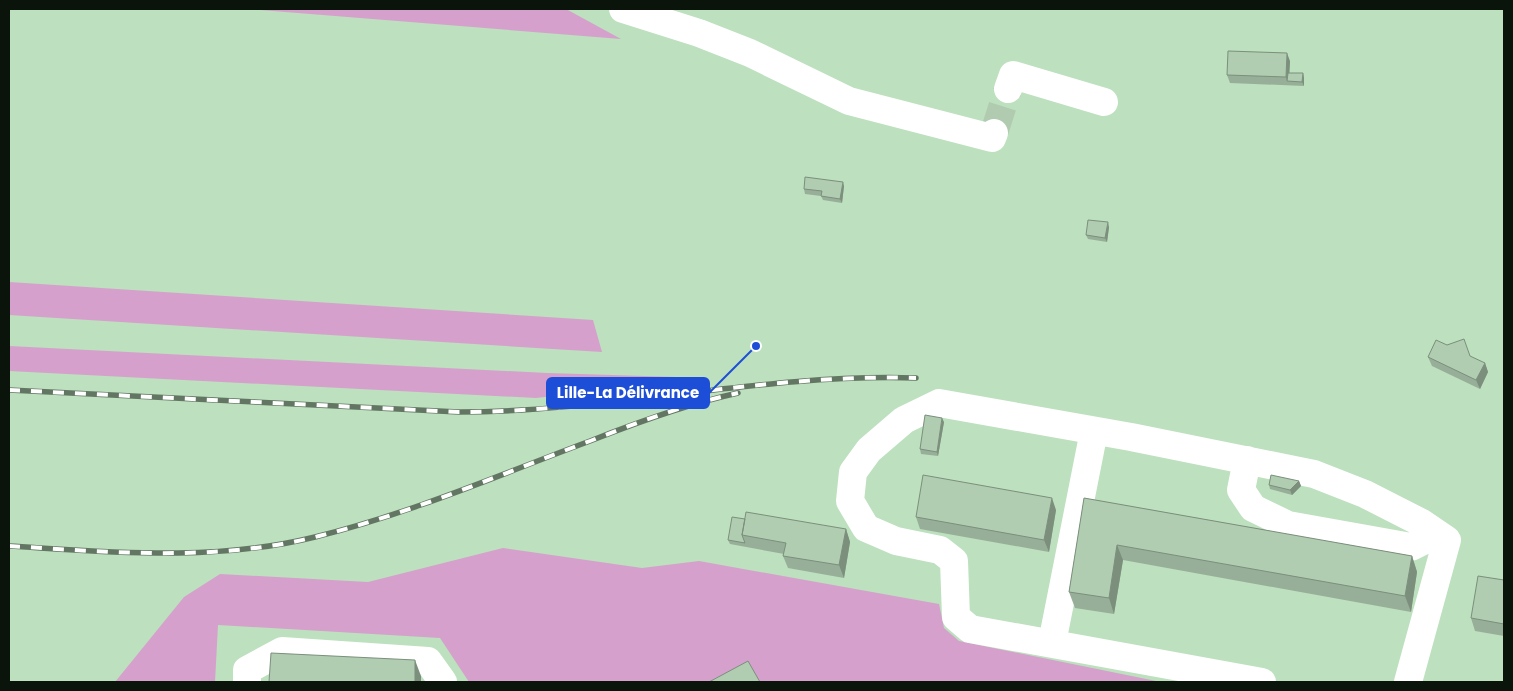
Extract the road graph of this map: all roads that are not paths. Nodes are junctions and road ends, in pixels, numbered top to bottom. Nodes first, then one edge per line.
1 (624, 9) edge
2 (1008, 89) tunnel mouth
3 (1104, 102) dead end
4 (994, 133) dead end
5 (1094, 430) junction
6 (1247, 460) junction
7 (1437, 534) junction
8 (1052, 643) junction
9 (247, 682) edge
10 (443, 682) edge
11 (1262, 682) edge
12 (1408, 682) edge

1 - 4 lane
2 - 3 lane
5 - 6 lane
5 - 8 lane
5 - 8 lane
6 - 7 lane
6 - 7 lane
7 - 12 lane
8 - 11 lane
9 - 10 lane

